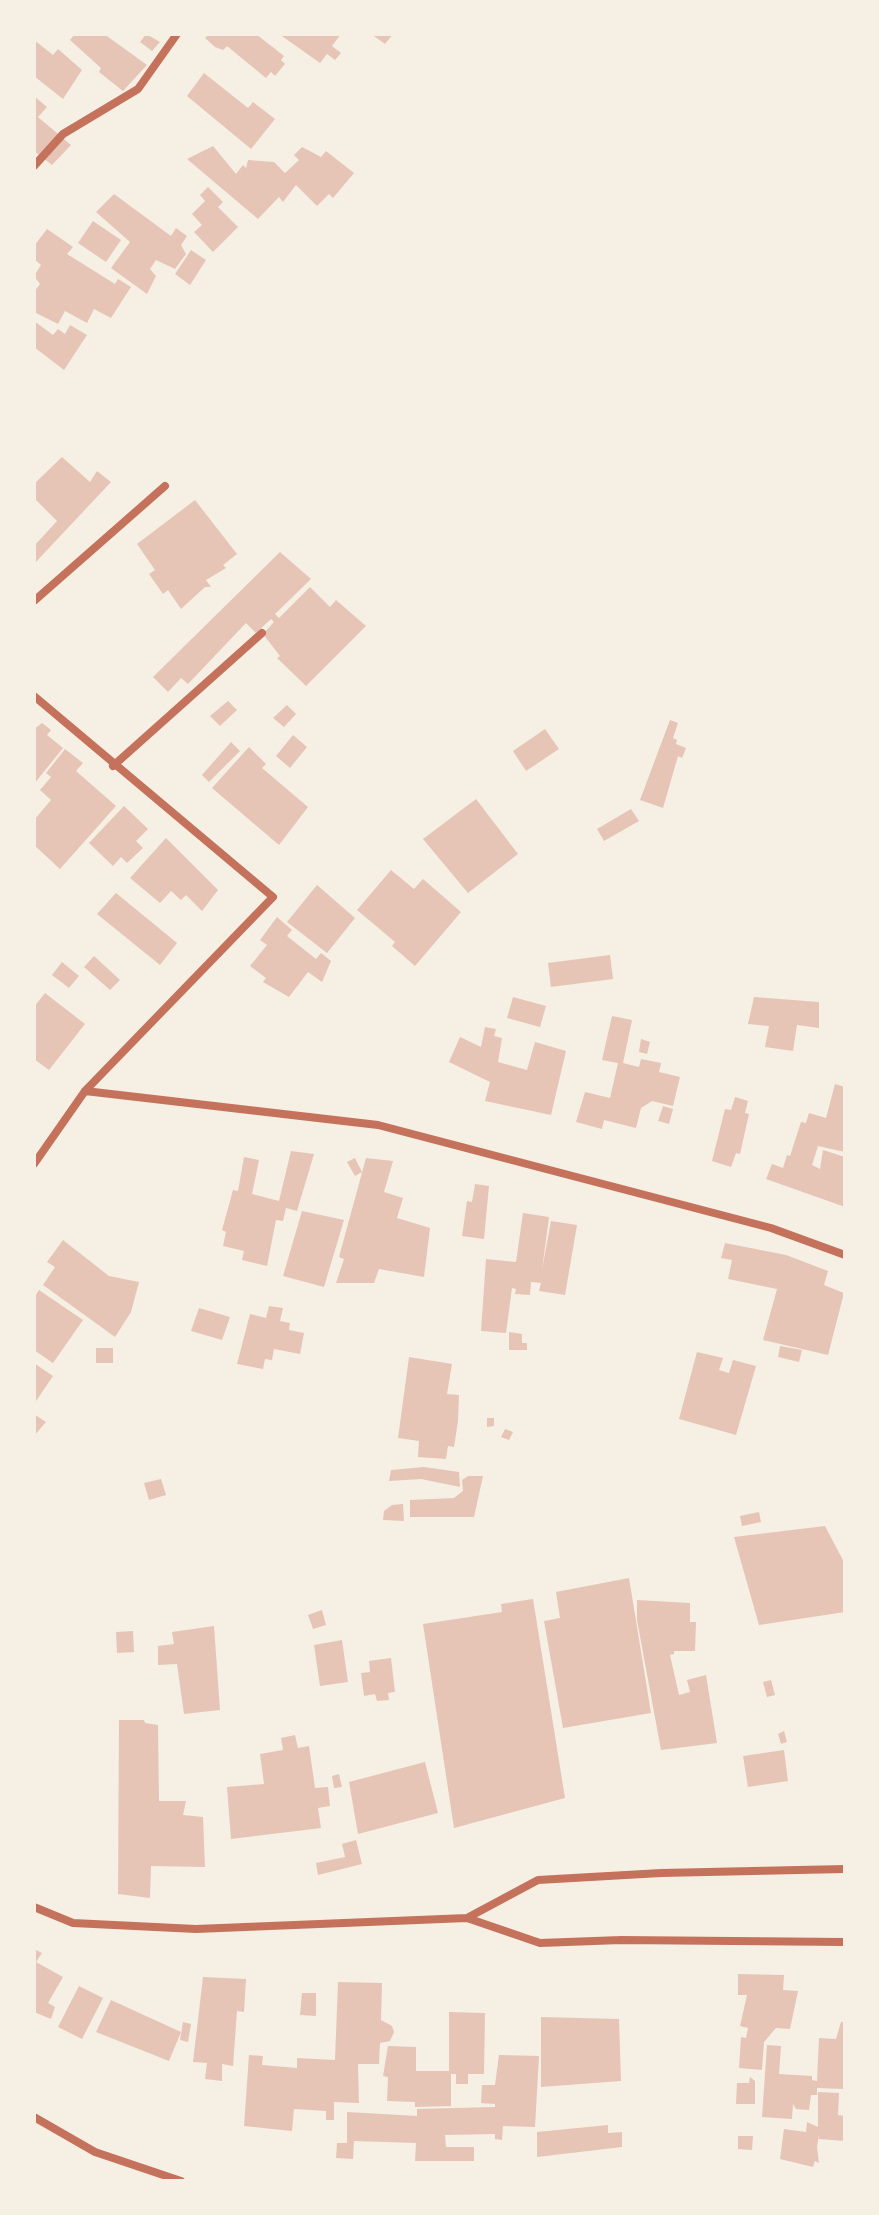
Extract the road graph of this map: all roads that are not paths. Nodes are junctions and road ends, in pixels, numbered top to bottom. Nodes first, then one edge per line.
1 (177, 34) edge
2 (34, 166) edge
3 (165, 486) dead end
4 (34, 601) edge
5 (262, 633) dead end
6 (34, 696) edge
7 (113, 766) junction
8 (85, 1091) junction
9 (35, 1159) edge
10 (845, 1255) edge
11 (845, 1869) edge
12 (34, 1907) edge
13 (467, 1918) junction
14 (845, 1942) edge
15 (34, 2117) edge
16 (181, 2181) edge

1 - 2 street
3 - 4 street
5 - 7 street
6 - 7 street
7 - 8 street
8 - 9 street
8 - 10 street
11 - 13 street
12 - 13 street
13 - 14 street
15 - 16 street

